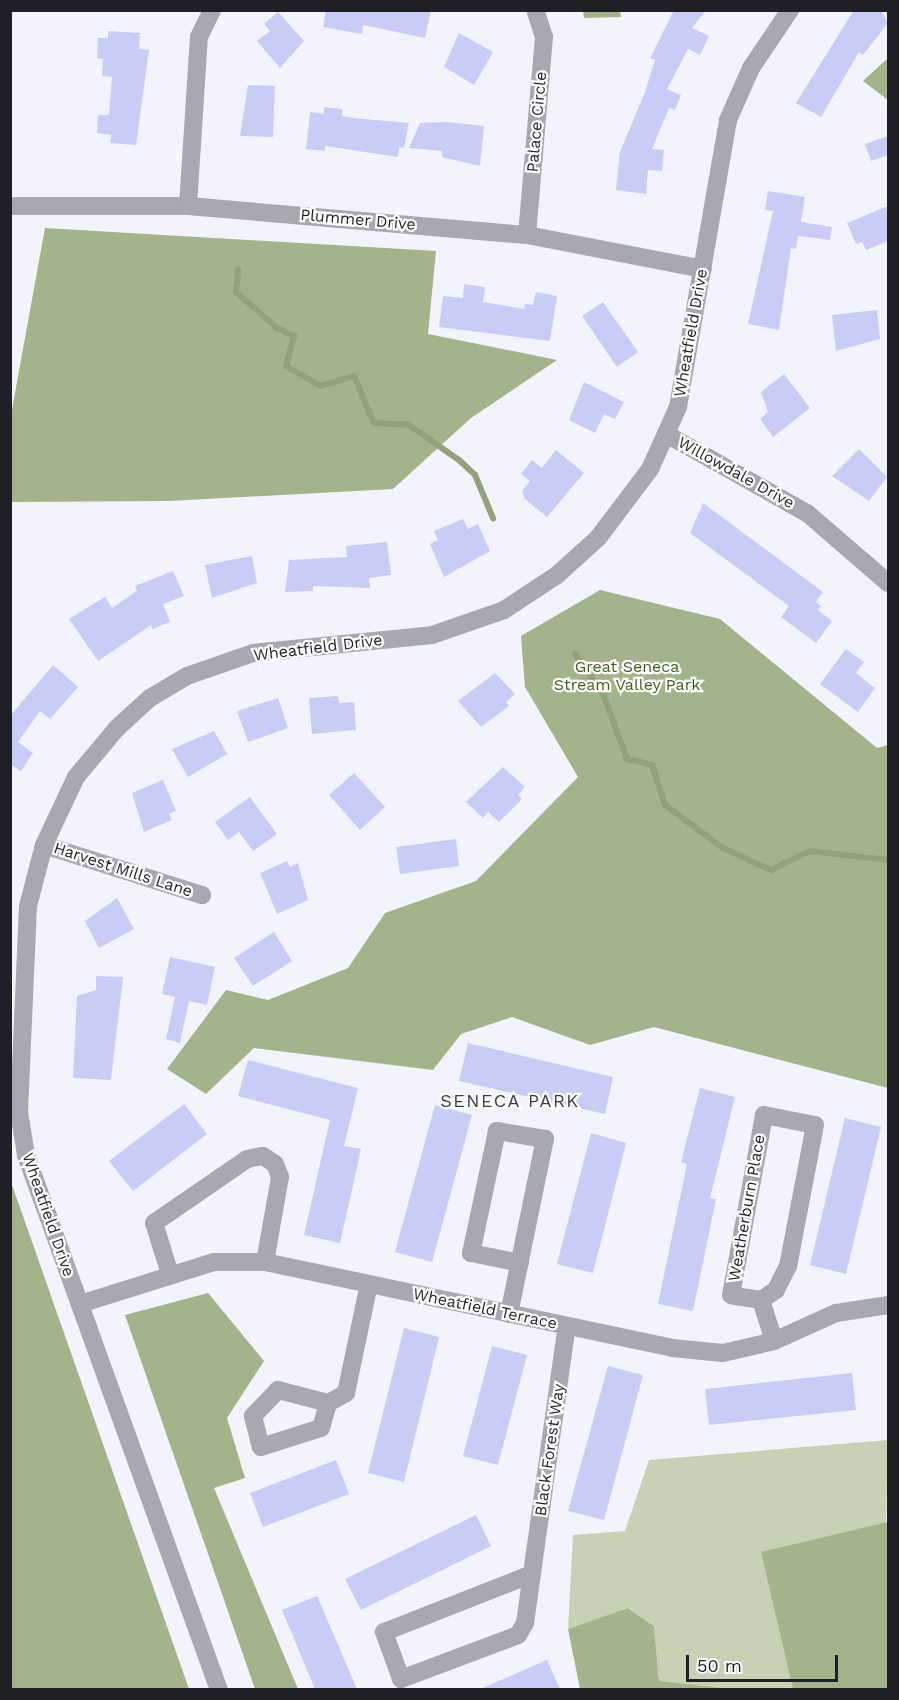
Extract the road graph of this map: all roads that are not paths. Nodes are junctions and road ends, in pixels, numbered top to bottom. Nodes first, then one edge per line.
1 (212, 10) edge
2 (535, 10) edge
3 (790, 10) edge
4 (10, 206) edge
5 (188, 206) junction
6 (527, 235) junction
7 (703, 268) junction
8 (666, 434) junction
9 (888, 583) edge
10 (44, 845) junction
11 (202, 895) dead end
12 (265, 1262) junction
13 (520, 1263) junction
14 (170, 1274) junction
15 (369, 1284) junction
16 (761, 1300) junction
17 (80, 1304) junction
18 (888, 1305) edge
19 (509, 1314) junction
20 (567, 1326) junction
21 (774, 1341) junction
22 (328, 1403) dead end
23 (532, 1574) junction
24 (219, 1689) edge

1 - 5 street
2 - 6 street, Palace Circle
3 - 7 street, Wheatfield Drive
4 - 5 street, Plummer Drive
5 - 6 street, Plummer Drive
6 - 7 street, Plummer Drive
7 - 8 street, Wheatfield Drive
8 - 9 street, Willowdale Drive
8 - 10 street, Wheatfield Drive
10 - 11 street, Harvest Mills Lane
10 - 17 street, Wheatfield Drive
12 - 14 street, Wheatfield Terrace
12 - 14 street
12 - 15 street, Wheatfield Terrace
13 - 13 street
13 - 19 street
14 - 17 street, Wheatfield Terrace
15 - 19 street, Wheatfield Terrace
15 - 22 street
16 - 16 street, Weatherburn Place
16 - 21 street, Weatherburn Place
17 - 24 street, Wheatfield Drive
18 - 21 street, Wheatfield Terrace
19 - 20 street, Wheatfield Terrace
20 - 21 street, Wheatfield Terrace
20 - 23 street, Black Forest Way
23 - 23 street, Black Forest Way

